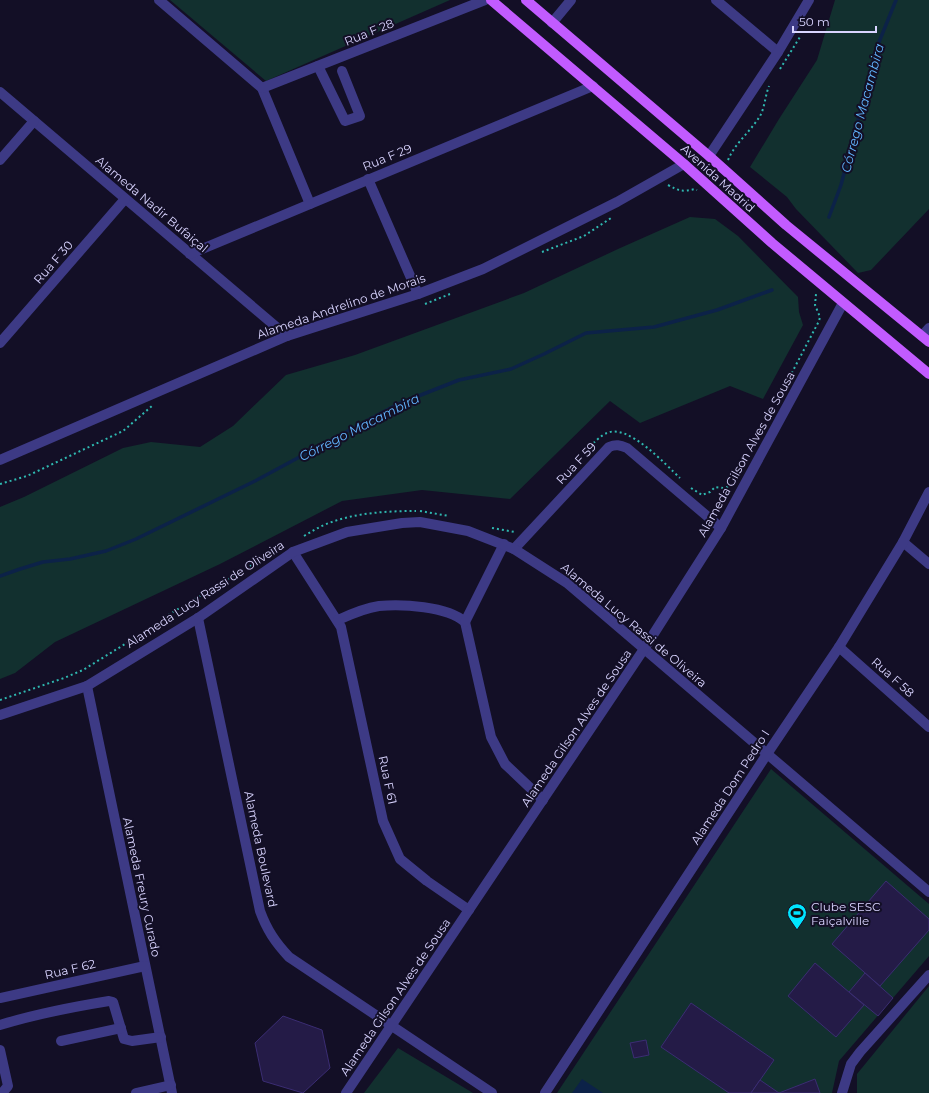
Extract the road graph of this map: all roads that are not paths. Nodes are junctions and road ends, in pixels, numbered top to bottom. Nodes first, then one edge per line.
1 (159, 0) edge
2 (485, 0) edge
3 (491, 0) edge
4 (526, 0) edge
5 (571, 0) edge
6 (716, 0) edge
7 (809, 0) edge
8 (552, 22) junction
9 (778, 52) junction
10 (318, 66) junction
11 (342, 71) dead end
12 (593, 86) junction
13 (262, 88) junction
14 (0, 92) edge
15 (34, 121) junction
16 (709, 156) junction
17 (0, 160) edge
18 (684, 164) junction
19 (368, 179) junction
20 (126, 199) junction
21 (310, 204) junction
22 (190, 254) junction
23 (418, 294) junction
24 (843, 303) junction
25 (929, 328) edge
26 (287, 336) junction
27 (925, 339) edge
28 (0, 343) edge
29 (929, 374) edge
30 (0, 460) edge
31 (929, 492) edge
32 (722, 528) junction
33 (903, 542) junction
34 (504, 544) junction
35 (514, 549) junction
36 (293, 552) junction
37 (929, 564) edge
38 (198, 618) junction
39 (338, 620) junction
40 (465, 622) junction
41 (839, 647) junction
42 (644, 649) junction
43 (87, 686) junction
44 (0, 715) edge
45 (929, 727) edge
46 (767, 754) junction
47 (543, 800) junction
48 (929, 892) edge
49 (469, 910) junction
50 (146, 966) junction
51 (929, 975) edge
52 (0, 998) edge
53 (0, 1025) edge
54 (391, 1026) junction
55 (121, 1028) junction
56 (160, 1037) junction
57 (60, 1041) dead end
58 (0, 1050) edge
59 (171, 1089) edge
60 (0, 1093) edge
61 (136, 1093) edge
62 (346, 1093) edge
63 (492, 1093) edge
64 (545, 1093) edge
65 (842, 1093) edge

1 - 13 street
2 - 10 street, Rua F 28
3 - 12 main road, Avenida Madrid
4 - 8 main road, Avenida Madrid
5 - 8 street
6 - 9 street
7 - 9 street
8 - 16 main road, Avenida Madrid
9 - 16 street
10 - 11 street
10 - 13 street, Rua F 28
12 - 18 main road, Avenida Madrid
12 - 19 street, Rua F 29
13 - 21 street
14 - 15 street, Alameda Nadir Bufaiçal
15 - 17 street
15 - 20 street, Alameda Nadir Bufaiçal
16 - 27 main road, Avenida Madrid
18 - 23 street, Alameda Andrelino de Morais
18 - 24 main road, Avenida Madrid
19 - 21 street, Rua F 29
19 - 23 street
20 - 22 street, Alameda Nadir Bufaiçal
20 - 28 street, Rua F 30
21 - 22 street, Rua F 29
22 - 26 street, Alameda Nadir Bufaiçal
23 - 26 street, Alameda Andrelino de Morais
24 - 29 main road, Avenida Madrid
24 - 32 street, Alameda Gilson Alves de Sousa
25 - 27 street
26 - 30 street, Alameda Andrelino de Morais
31 - 33 street, Alameda Dom Pedro I
32 - 35 street, Rua F 59
32 - 42 street, Alameda Gilson Alves de Sousa
33 - 37 street
33 - 41 street, Alameda Dom Pedro I
34 - 35 street, Alameda Lucy Rassi de Oliveira
34 - 36 street, Alameda Lucy Rassi de Oliveira
34 - 40 street
35 - 42 street, Alameda Lucy Rassi de Oliveira
36 - 38 street, Alameda Lucy Rassi de Oliveira
36 - 39 street, Rua F 61
38 - 43 street, Alameda Lucy Rassi de Oliveira
38 - 54 street, Alameda Boulevard
39 - 40 street
39 - 49 street, Rua F 61
40 - 47 street
41 - 45 street, Rua F 58
41 - 46 street, Alameda Dom Pedro I
42 - 46 street, Alameda Lucy Rassi de Oliveira
42 - 47 street, Alameda Gilson Alves de Sousa
43 - 44 street, Alameda Lucy Rassi de Oliveira
43 - 50 street, Alameda Freury Curado
46 - 48 street, Alameda Lucy Rassi de Oliveira
46 - 64 street, Alameda Dom Pedro I
47 - 49 street, Alameda Gilson Alves de Sousa
49 - 54 street, Alameda Gilson Alves de Sousa
50 - 52 street, Rua F 62
50 - 56 street, Alameda Freury Curado
51 - 65 street
53 - 55 street
54 - 62 street, Alameda Gilson Alves de Sousa
54 - 63 street, Alameda Boulevard
55 - 56 street
55 - 57 street
56 - 59 street, Alameda Freury Curado
58 - 60 street
59 - 61 street

